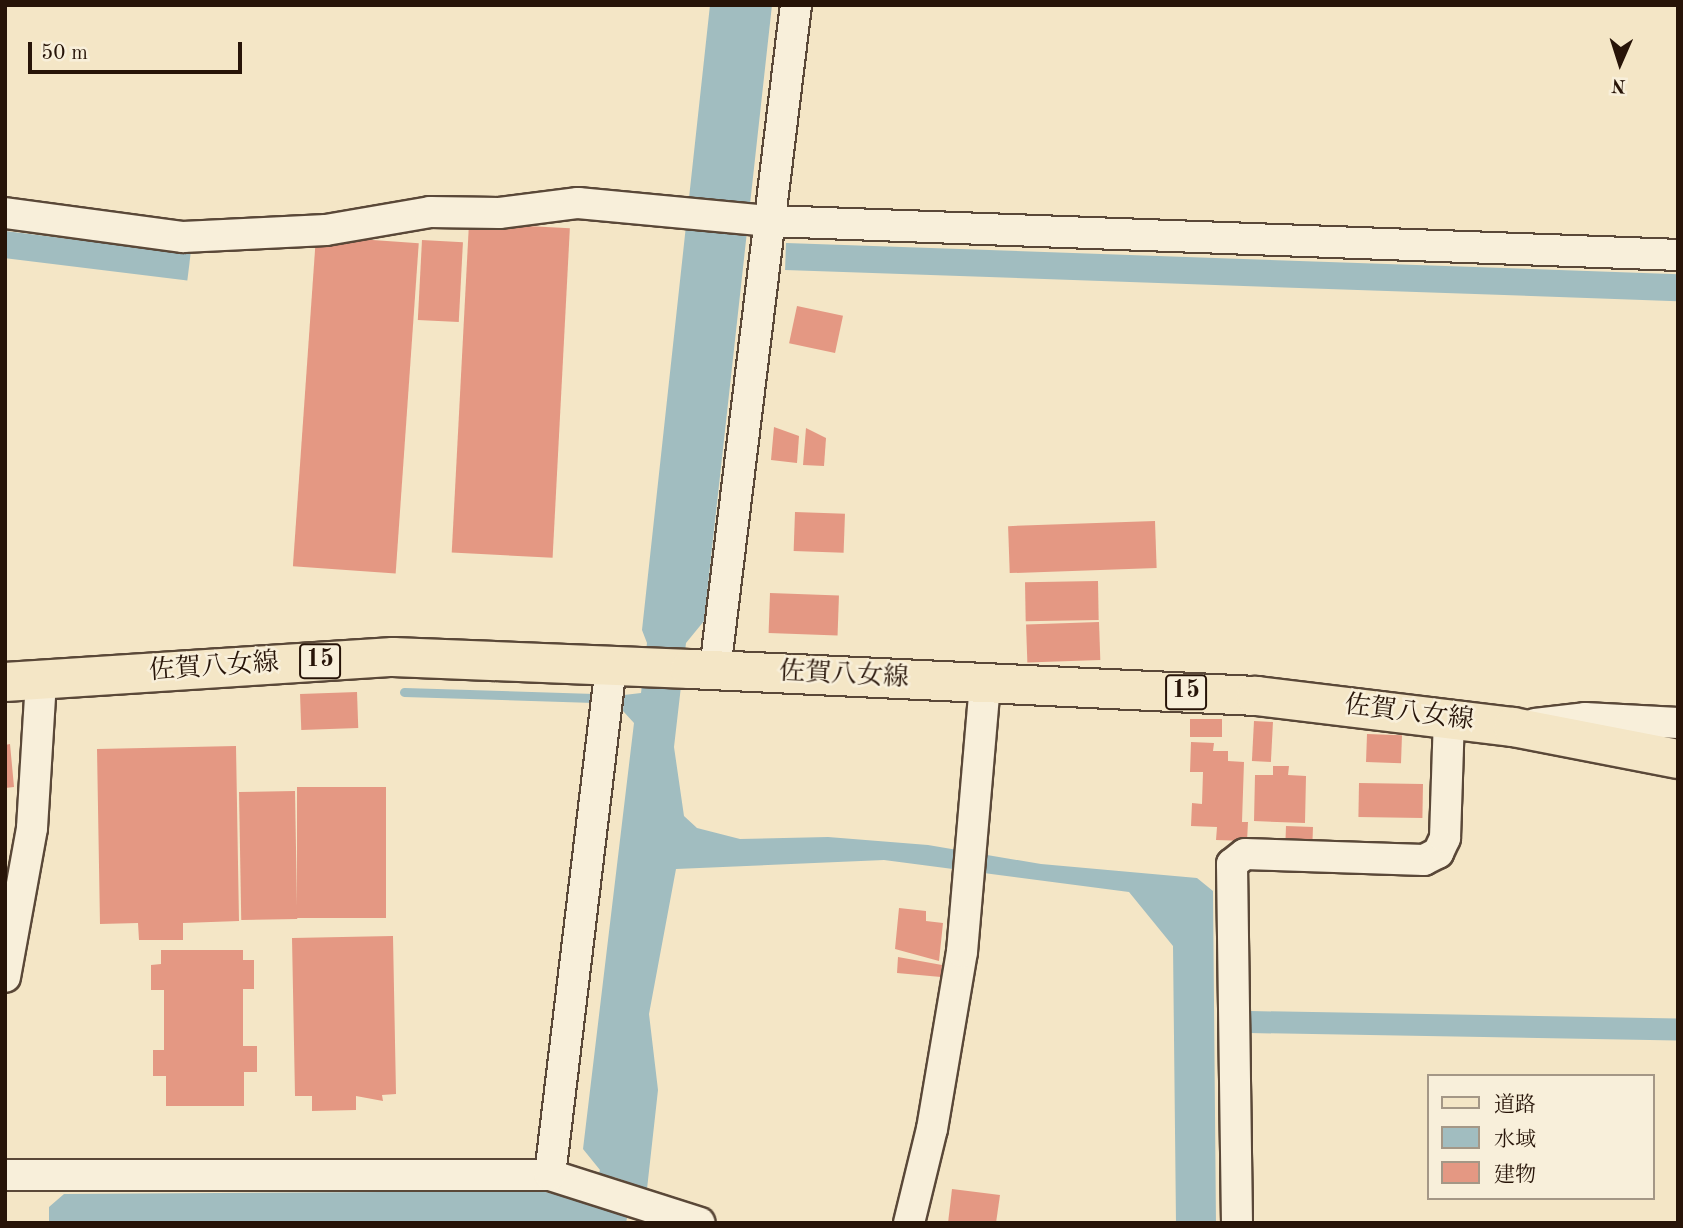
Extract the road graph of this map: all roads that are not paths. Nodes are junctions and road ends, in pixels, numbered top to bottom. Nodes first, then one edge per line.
1 (796, 5) edge
2 (5, 213) edge
3 (770, 222) junction
4 (1678, 255) edge
5 (624, 666) junction
6 (702, 669) junction
7 (23, 680) edge
8 (985, 682) junction
9 (1449, 718) junction
10 (1678, 723) edge
11 (1513, 727) junction
12 (1678, 759) edge
13 (5, 977) edge
14 (5, 1175) edge
15 (550, 1175) junction
16 (644, 1214) edge
17 (700, 1223) edge
18 (909, 1223) edge
19 (1237, 1223) edge

1 - 3 street
2 - 3 street
3 - 4 street
3 - 6 street
5 - 6 main road, 佐賀八女線 / 15
5 - 7 main road, 佐賀八女線 / 15
5 - 15 street
6 - 8 main road, 佐賀八女線 / 15
7 - 13 street
8 - 9 main road, 佐賀八女線 / 15
8 - 18 street
9 - 11 main road, 佐賀八女線 / 15
9 - 19 street
10 - 11 street
11 - 12 main road, 佐賀八女線 / 15
14 - 15 street
15 - 16 street
16 - 17 street

